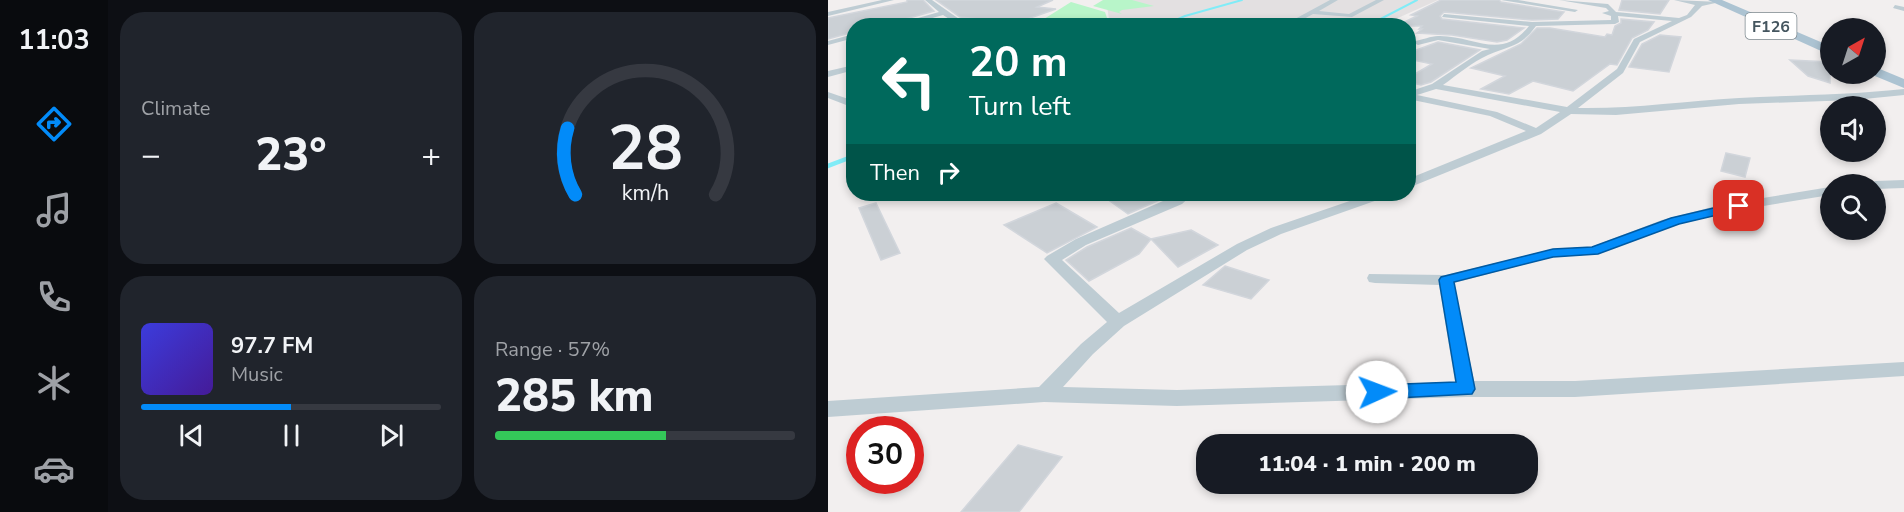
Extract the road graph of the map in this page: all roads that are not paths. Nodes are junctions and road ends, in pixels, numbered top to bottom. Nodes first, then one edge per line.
1 (891, 0) edge
2 (940, 0) edge
3 (1335, 0) edge
4 (1381, 0) edge
5 (1504, 0) edge
6 (1562, 0) edge
7 (1677, 0) edge
8 (1730, 0) edge
9 (929, 1) edge
10 (1715, 1) edge
11 (1700, 4) junction
12 (1895, 7) dead end
13 (1904, 9) edge
14 (1310, 12) junction
15 (944, 13) junction
16 (828, 14) edge
17 (1614, 14) junction
18 (1444, 16) dead end
19 (924, 18) edge
20 (952, 18) edge
21 (1299, 18) edge
22 (1680, 20) junction
23 (1535, 23) junction
24 (846, 38) edge
25 (1820, 38) edge
26 (828, 43) edge
27 (1418, 43) dead end
28 (1820, 47) edge
29 (1503, 48) junction
30 (1886, 65) edge
31 (846, 69) edge
32 (1904, 73) edge
33 (828, 74) edge
34 (1886, 76) edge
35 (1904, 84) edge
36 (1435, 86) junction
37 (1904, 92) edge
38 (1416, 93) edge
39 (828, 95) edge
40 (1416, 98) edge
41 (846, 102) edge
42 (1570, 111) junction
43 (1537, 132) junction
44 (1416, 181) edge
45 (1904, 184) edge
46 (1886, 185) edge
47 (1820, 192) edge
48 (1177, 201) edge
49 (1362, 201) edge
50 (1375, 279) dead end
51 (1446, 280) junction
52 (1118, 322) junction
53 (1904, 369) edge
54 (1466, 389) junction
55 (1044, 394) junction
56 (828, 409) edge

1 - 16 street
2 - 9 street
3 - 14 street
4 - 14 street
5 - 17 street
6 - 17 street
7 - 11 street
8 - 25 main road, F126
9 - 15 street
10 - 11 street
10 - 28 main road, F126
11 - 22 street
12 - 13 street
14 - 21 street
15 - 19 street
15 - 20 street
17 - 22 street
17 - 23 street
18 - 23 street
22 - 42 street
23 - 29 street
24 - 26 street
27 - 29 street
29 - 36 street
30 - 32 main road
31 - 33 street
34 - 35 main road
36 - 38 street
36 - 42 street
37 - 42 street
39 - 41 street
40 - 43 street
42 - 43 street
43 - 44 street
45 - 46 street
47 - 51 street
48 - 52 street
49 - 52 street
50 - 51 street
51 - 54 street
52 - 55 street
53 - 54 street
54 - 55 street
55 - 56 street

